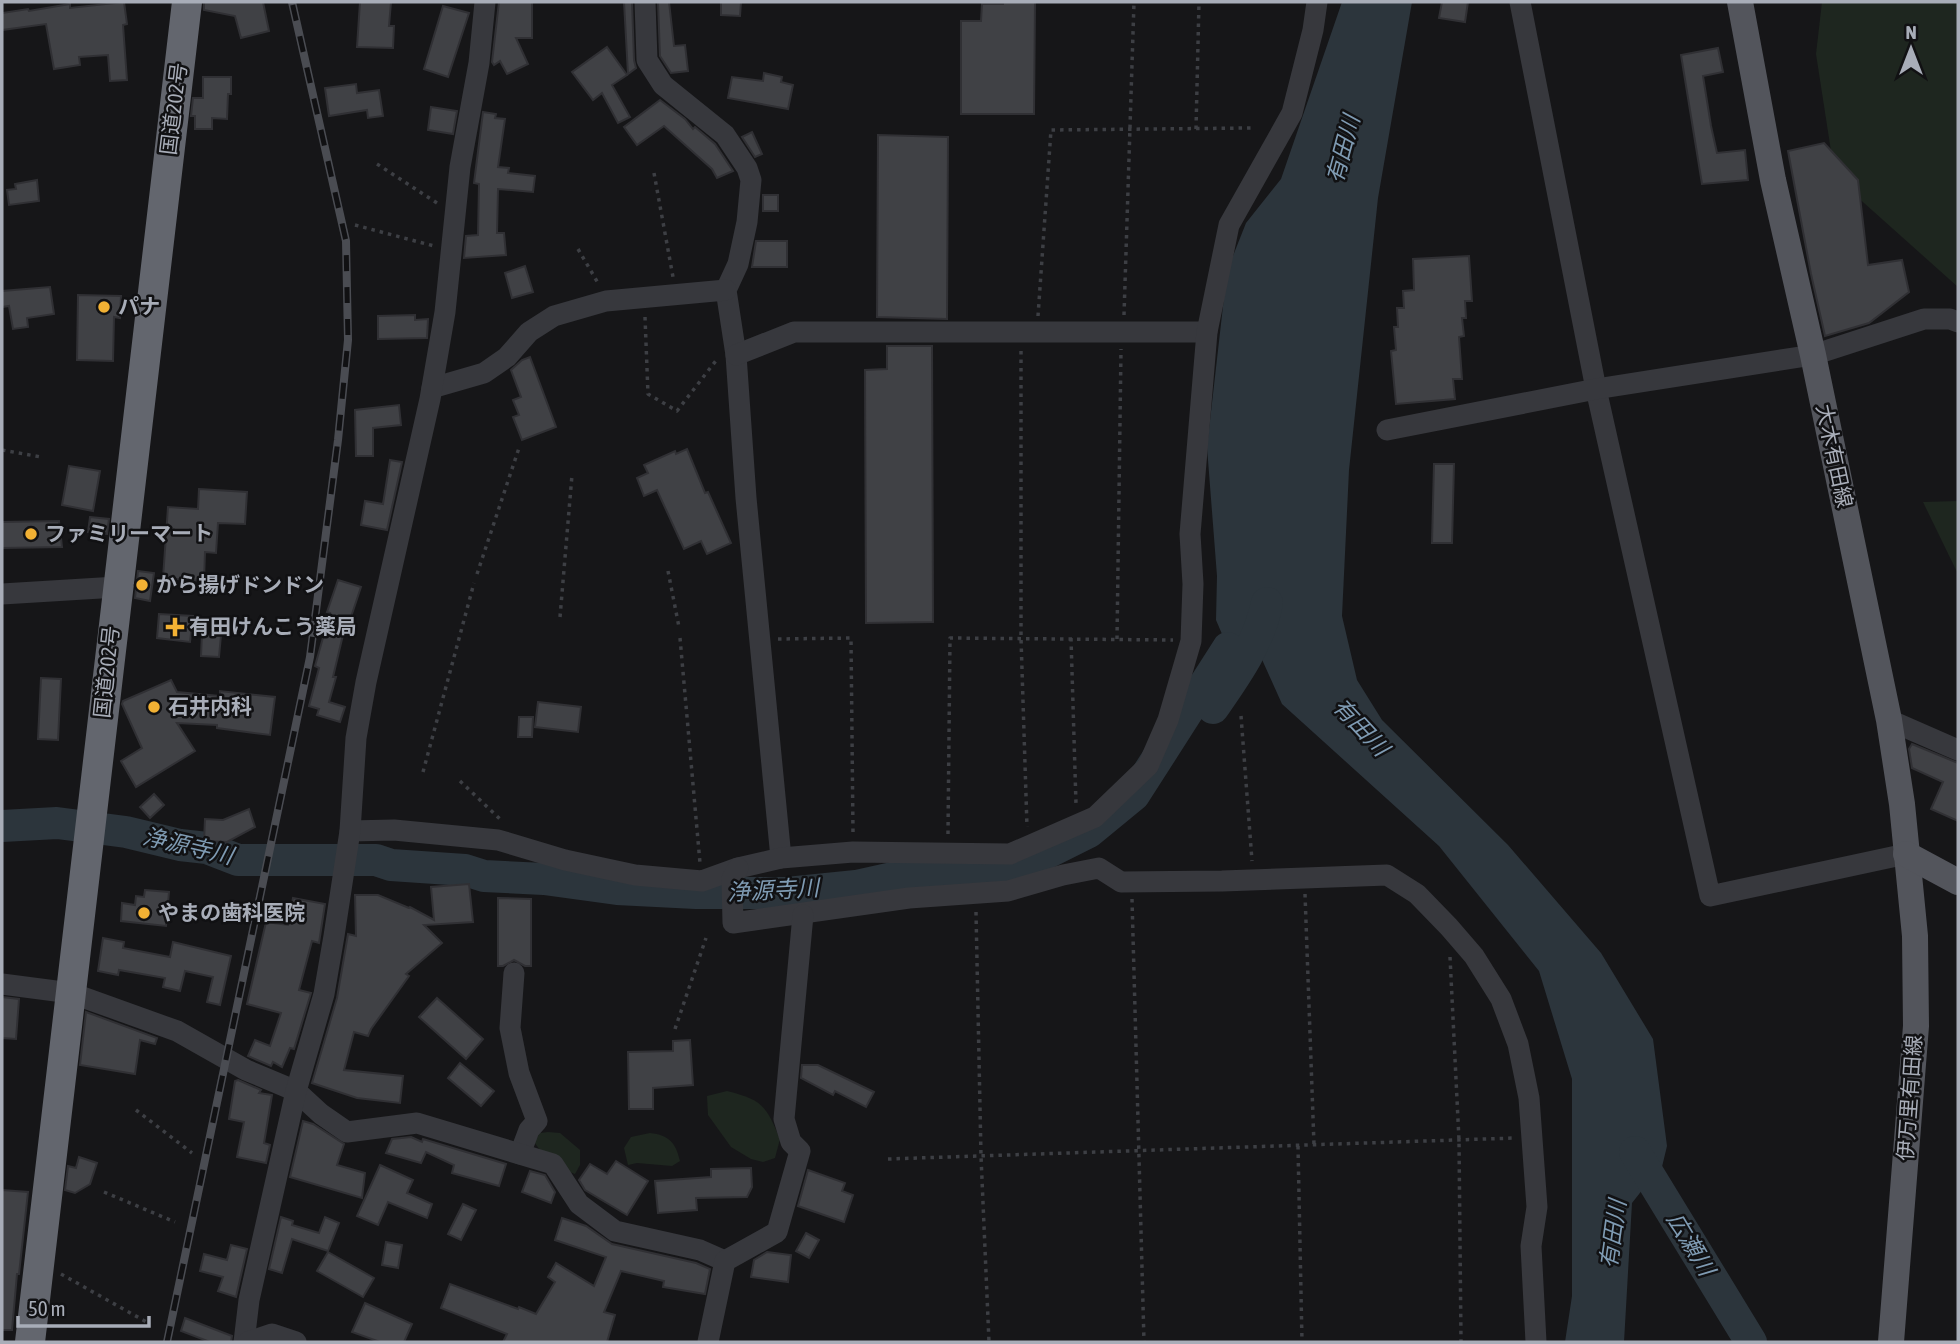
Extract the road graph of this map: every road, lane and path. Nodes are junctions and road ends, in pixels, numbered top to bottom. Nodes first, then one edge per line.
1 (187, 2) edge
2 (485, 2) edge
3 (645, 2) edge
4 (1134, 2) edge
5 (1199, 2) edge
6 (1317, 2) edge
7 (1520, 2) edge
8 (1740, 2) edge
9 (1130, 128) junction
10 (1251, 128) dead end
11 (1196, 129) junction
12 (377, 164) dead end
13 (654, 173) dead end
14 (445, 208) dead end
15 (355, 225) dead end
16 (439, 247) dead end
17 (578, 249) dead end
18 (674, 283) dead end
19 (726, 290) junction
20 (602, 291) dead end
21 (644, 311) dead end
22 (1123, 320) dead end
23 (1038, 321) dead end
24 (1958, 322) edge
25 (1208, 332) junction
26 (1021, 342) dead end
27 (1121, 344) dead end
28 (1813, 355) junction
29 (727, 356) junction
30 (432, 388) junction
31 (1596, 389) junction
32 (1387, 430) dead end
33 (519, 448) dead end
34 (2, 450) edge
35 (41, 457) dead end
36 (572, 475) dead end
37 (668, 571) dead end
38 (477, 574) dead end
39 (474, 583) dead end
40 (117, 587) junction
41 (2, 594) edge
42 (560, 617) dead end
43 (679, 627) dead end
44 (680, 638) dead end
45 (1021, 638) junction
46 (1071, 638) junction
47 (772, 639) dead end
48 (1117, 639) junction
49 (1181, 640) dead end
50 (1241, 716) dead end
51 (1889, 720) junction
52 (1958, 750) edge
53 (423, 772) dead end
54 (460, 781) dead end
55 (1076, 827) junction
56 (511, 829) dead end
57 (350, 831) junction
58 (1028, 848) junction
59 (853, 852) junction
60 (947, 854) junction
61 (1906, 854) junction
62 (781, 859) junction
63 (1252, 867) dead end
64 (735, 874) junction
65 (1305, 878) junction
66 (702, 881) junction
67 (1958, 882) edge
68 (1132, 887) dead end
69 (976, 893) junction
70 (803, 915) junction
71 (1449, 927) junction
72 (706, 938) dead end
73 (514, 973) dead end
74 (2, 984) edge
75 (71, 993) junction
76 (674, 1029) dead end
77 (296, 1091) junction
78 (136, 1110) dead end
79 (1521, 1138) dead end
80 (1459, 1140) junction
81 (1314, 1145) junction
82 (1298, 1146) junction
83 (1138, 1151) junction
84 (192, 1153) dead end
85 (520, 1154) junction
86 (981, 1156) junction
87 (888, 1159) dead end
88 (104, 1192) dead end
89 (175, 1222) dead end
90 (725, 1261) junction
91 (53, 1269) dead end
92 (150, 1324) dead end
93 (30, 1342) edge
94 (246, 1342) edge
95 (296, 1342) edge
96 (708, 1342) edge
97 (989, 1342) edge
98 (1144, 1342) edge
99 (1303, 1342) edge
100 (1461, 1342) edge
101 (1536, 1342) edge
102 (1891, 1342) edge

1 - 40 highway, 国道202号
2 - 30 street
3 - 19 street
4 - 9 path
5 - 11 path
6 - 25 street
7 - 31 street
8 - 28 main road, 大木有田線
9 - 11 path
9 - 22 path
9 - 23 path
10 - 11 path
12 - 14 path
13 - 18 path
15 - 16 path
17 - 20 path
19 - 29 street
19 - 30 street
21 - 29 path
24 - 28 street
25 - 29 street
25 - 55 street
26 - 45 path
27 - 48 path
28 - 31 street
28 - 51 main road, 大木有田線
29 - 62 street
30 - 57 street
31 - 32 street
31 - 61 street
33 - 38 path
34 - 35 path
36 - 42 path
37 - 43 path
39 - 53 path
40 - 41 street
40 - 75 highway, 国道202号
44 - 66 path
45 - 46 path
45 - 58 path
45 - 60 path
46 - 48 path
46 - 55 path
47 - 59 path
48 - 49 path
50 - 63 path
51 - 52 street
51 - 61 main road, 大木有田線
54 - 56 path
55 - 58 street
57 - 66 street
57 - 77 street
58 - 60 street
59 - 60 street
59 - 62 street
61 - 67 main road
61 - 102 main road, 伊万里有田線
62 - 64 street
64 - 66 street
64 - 70 street
65 - 69 street
65 - 71 street
65 - 81 path
68 - 83 path
69 - 70 street
69 - 86 path
70 - 90 street
71 - 80 path
71 - 101 street
72 - 76 path
73 - 85 street
74 - 75 street
75 - 77 street
75 - 93 highway, 国道202号
77 - 85 street
77 - 94 street
78 - 84 path
79 - 80 path
80 - 81 path
80 - 100 path
81 - 82 path
82 - 83 path
82 - 99 path
83 - 86 path
83 - 98 path
85 - 90 street
86 - 87 path
86 - 97 path
88 - 89 path
90 - 96 street
91 - 92 path
94 - 95 street

